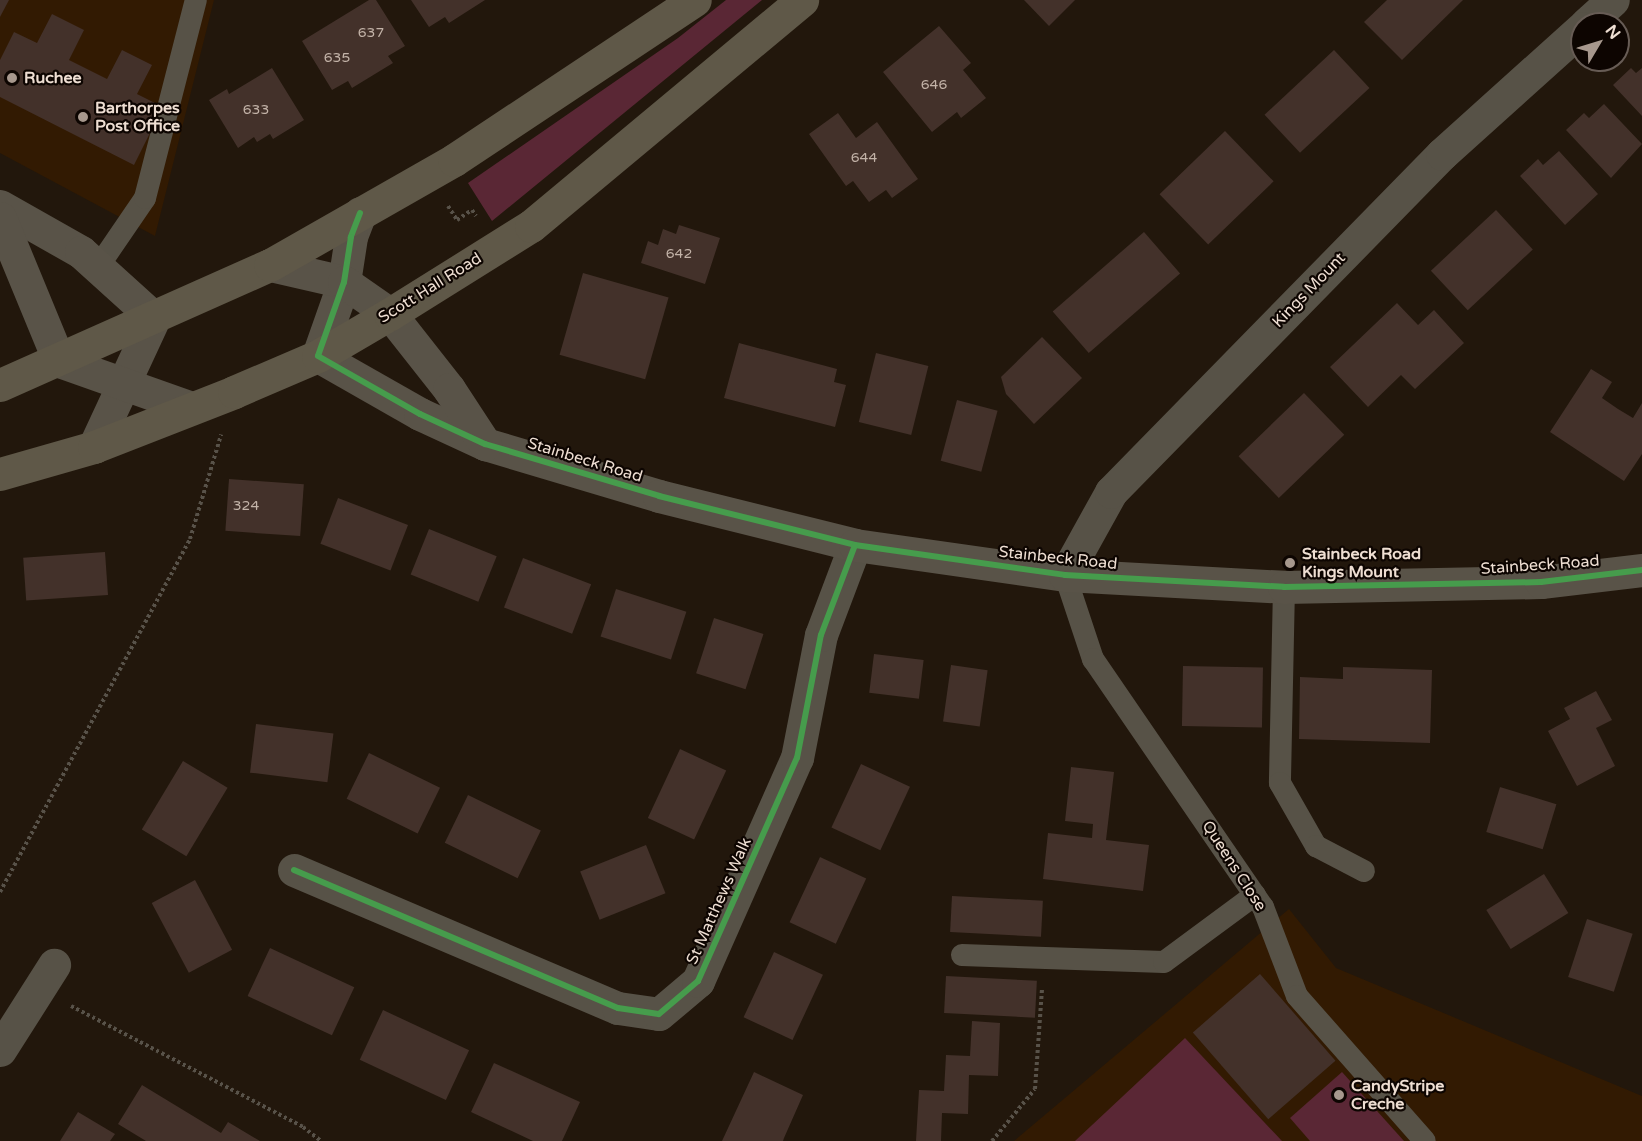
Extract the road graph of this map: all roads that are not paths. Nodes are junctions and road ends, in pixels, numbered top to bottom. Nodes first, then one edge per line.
1 (196, 0) edge
2 (694, 0) edge
3 (802, 0) edge
4 (1613, 0) edge
5 (1600, 12) edge
6 (1570, 39) edge
7 (0, 206) edge
8 (360, 213) junction
9 (0, 218) edge
10 (270, 265) junction
11 (98, 267) junction
12 (344, 282) junction
13 (390, 314) junction
14 (154, 318) junction
15 (318, 356) junction
16 (59, 361) junction
17 (123, 384) junction
18 (0, 385) edge
19 (192, 408) junction
20 (485, 444) junction
21 (94, 447) junction
22 (0, 474) edge
23 (855, 544) junction
24 (1642, 570) edge
25 (1065, 575) junction
26 (1284, 587) junction
27 (294, 870) dead end
28 (1364, 871) dead end
29 (1255, 896) junction
30 (962, 955) dead end
31 (46, 977) road end
32 (0, 1050) edge
33 (1425, 1141) edge

1 - 11 lane
2 - 8 highway
3 - 13 highway, Scott Hall Road
4 - 5 street
6 - 25 street, Kings Mount
7 - 11 street
8 - 10 highway
8 - 12 street
9 - 16 street
10 - 12 street
10 - 14 highway
11 - 14 street
12 - 13 street
12 - 15 street
13 - 15 highway, Scott Hall Road
13 - 20 street
14 - 16 highway
14 - 17 street
15 - 19 highway, Scott Hall Road
15 - 20 street, Stainbeck Road
16 - 17 street
16 - 18 highway
17 - 19 street
17 - 21 street
19 - 21 highway, Scott Hall Road
20 - 23 street, Stainbeck Road
21 - 22 highway, Scott Hall Road
23 - 25 street, Stainbeck Road
23 - 27 street, St Matthews Walk
24 - 26 street, Stainbeck Road
25 - 26 street, Stainbeck Road
25 - 29 lane, Queens Close
26 - 28 lane
29 - 30 lane
29 - 33 lane, Queens Close
31 - 32 street

